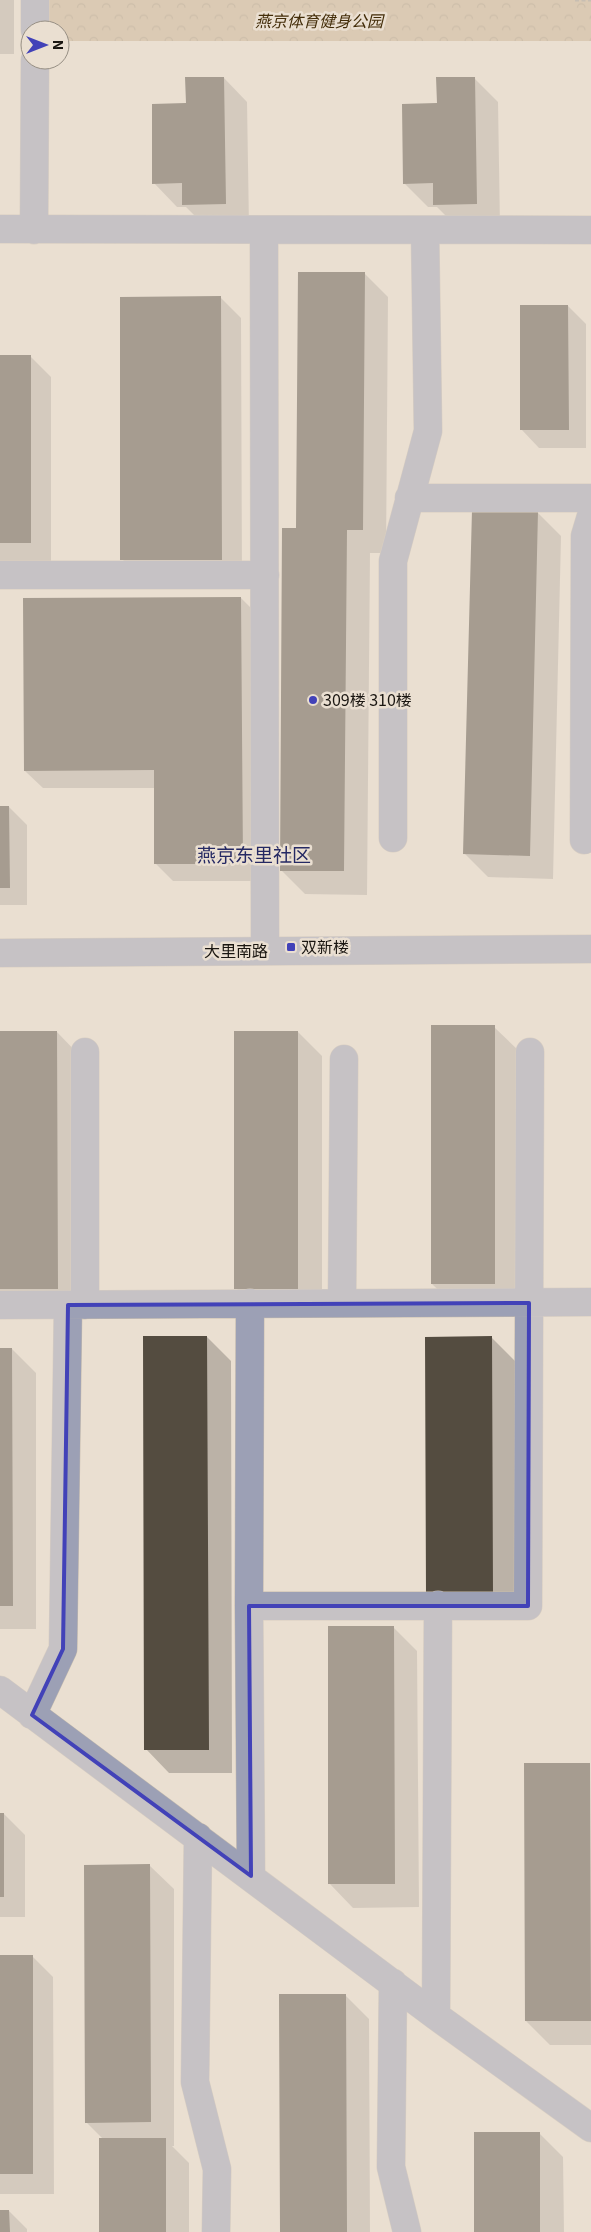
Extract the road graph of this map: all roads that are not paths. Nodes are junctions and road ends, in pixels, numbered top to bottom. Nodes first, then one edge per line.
1 (35, 0) edge
2 (35, 20) edge
3 (35, 70) edge
4 (0, 229) edge
5 (34, 230) junction
6 (264, 230) junction
7 (425, 230) junction
8 (591, 230) edge
9 (409, 498) junction
10 (591, 498) edge
11 (591, 516) edge
12 (0, 575) edge
13 (264, 575) junction
14 (393, 838) dead end
15 (584, 840) dead end
16 (265, 941) dead end
17 (591, 949) edge
18 (0, 953) edge
19 (85, 1052) dead end
20 (530, 1052) dead end
21 (344, 1059) dead end
22 (529, 1302) junction
23 (591, 1302) edge
24 (342, 1303) junction
25 (250, 1304) junction
26 (0, 1305) edge
27 (76, 1305) junction
28 (438, 1605) junction
29 (249, 1606) junction
30 (0, 1690) edge
31 (32, 1715) junction
32 (198, 1837) junction
33 (251, 1876) junction
34 (393, 1983) junction
35 (436, 2016) junction
36 (591, 2128) edge
37 (216, 2232) edge
38 (407, 2232) edge

1 - 2 street
3 - 5 street
4 - 5 street
5 - 6 street
6 - 7 street
6 - 13 street
7 - 8 street
7 - 9 street
9 - 10 street
9 - 14 street
11 - 15 street
12 - 13 street
13 - 16 street
17 - 18 street, 大里南路
19 - 27 street
20 - 22 street
21 - 24 street
22 - 23 street
22 - 24 street
22 - 28 street
24 - 25 street
25 - 27 street
25 - 29 street
26 - 27 street
27 - 31 street
28 - 29 street
28 - 35 street
29 - 33 street
30 - 31 street
31 - 32 street
32 - 33 street
32 - 37 street
33 - 34 street
34 - 35 street
34 - 38 street
35 - 36 street

